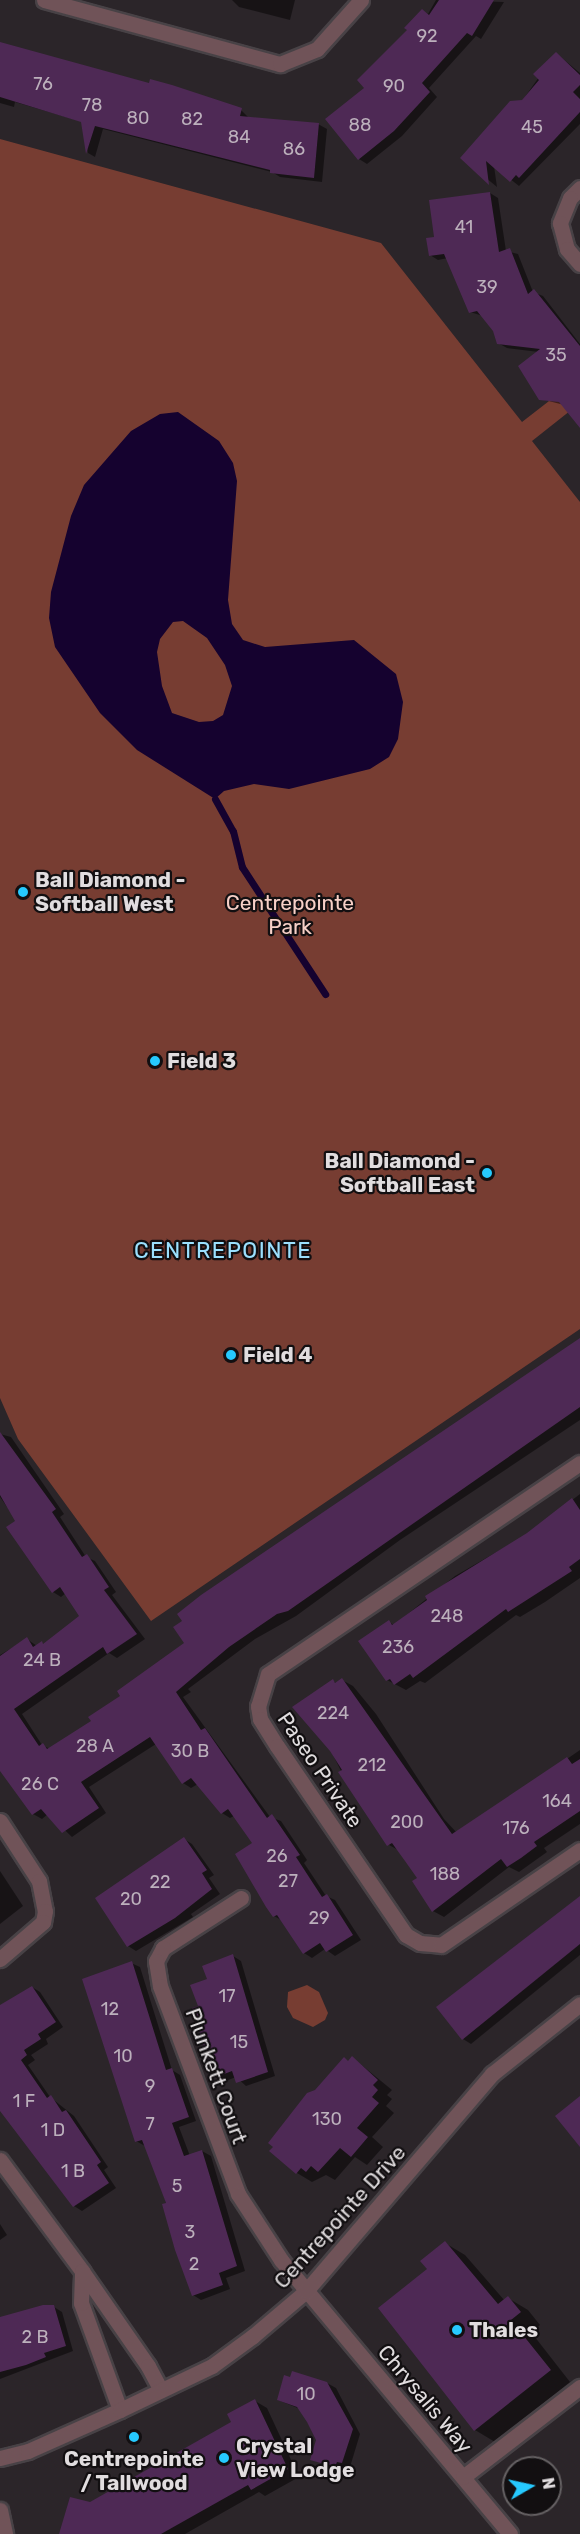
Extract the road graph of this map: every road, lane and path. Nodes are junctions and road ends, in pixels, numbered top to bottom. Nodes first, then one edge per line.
1 (44, 0) edge
2 (361, 0) edge
3 (580, 188) edge
4 (580, 264) edge
5 (580, 1463) edge
6 (0, 1821) edge
7 (580, 1850) edge
8 (241, 1898) dead end
9 (0, 1959) edge
10 (580, 2004) edge
11 (0, 2160) edge
12 (82, 2271) junction
13 (306, 2291) junction
14 (580, 2387) edge
15 (161, 2390) junction
16 (120, 2410) junction
17 (0, 2458) edge
18 (463, 2477) junction
19 (0, 2510) edge
20 (5, 2534) edge
21 (510, 2534) edge

1 - 2 street
3 - 4 street
5 - 7 street, Paseo Private
6 - 9 street
8 - 13 street, Plunkett Court
10 - 13 street, Centrepointe Drive
11 - 12 street
12 - 15 street
12 - 16 street
13 - 15 street, Centrepointe Drive
13 - 18 street, Chrysalis Way
14 - 18 street
15 - 16 street, Centrepointe Drive
16 - 17 street, Centrepointe Drive
18 - 21 street, Chrysalis Way
19 - 20 street

